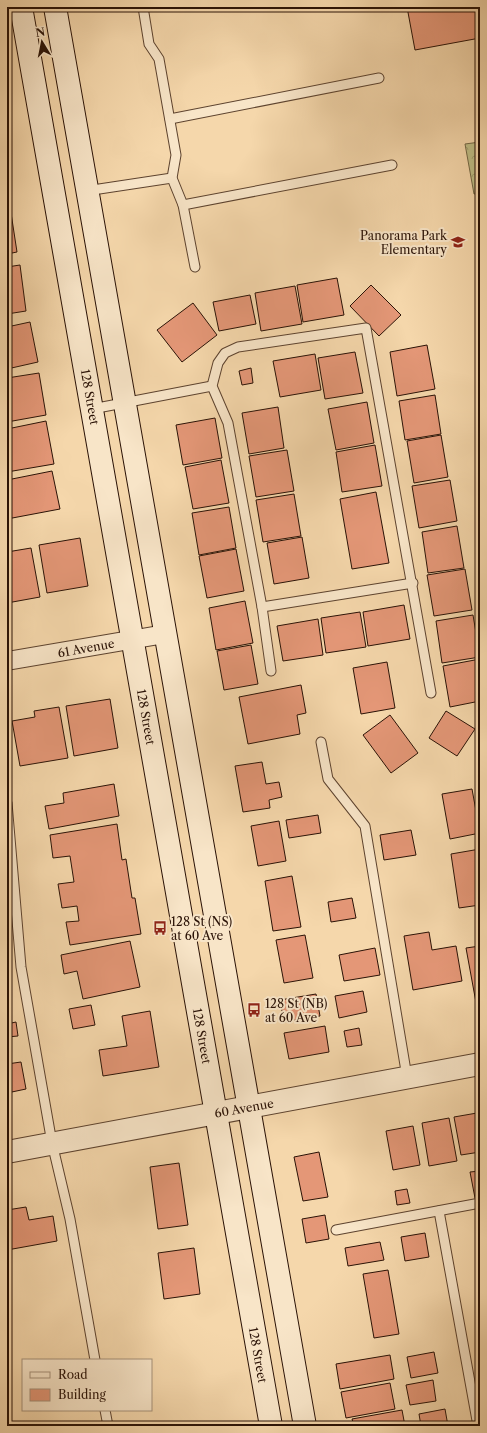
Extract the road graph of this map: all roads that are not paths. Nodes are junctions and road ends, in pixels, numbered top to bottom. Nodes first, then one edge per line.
1 (20, 7) edge
2 (55, 7) edge
3 (143, 7) edge
4 (379, 78) dead end
5 (170, 118) junction
6 (392, 165) dead end
7 (172, 178) junction
8 (86, 191) junction
9 (183, 205) junction
10 (195, 267) dead end
11 (212, 386) junction
12 (124, 403) junction
13 (92, 409) junction
14 (413, 583) junction
15 (262, 607) junction
16 (165, 634) junction
17 (132, 640) junction
18 (7, 661) edge
19 (271, 671) dead end
20 (431, 693) dead end
21 (322, 742) dead end
22 (7, 802) edge
23 (480, 1064) edge
24 (407, 1077) junction
25 (249, 1107) junction
26 (216, 1113) junction
27 (52, 1143) junction
28 (7, 1152) edge
29 (480, 1203) edge
30 (439, 1210) junction
31 (336, 1230) dead end
32 (96, 1359) edge
33 (105, 1411) edge
34 (108, 1426) edge
35 (271, 1426) edge
36 (305, 1426) edge
37 (478, 1426) edge

1 - 13 main road, 128 Street
2 - 8 main road
3 - 5 lane
4 - 5 lane
5 - 7 lane
6 - 9 lane
7 - 8 lane
7 - 9 lane
8 - 12 main road
9 - 10 lane
11 - 12 lane
11 - 14 lane
11 - 15 lane
12 - 13 lane
12 - 16 main road
13 - 17 main road, 128 Street
14 - 15 lane
14 - 20 lane
15 - 19 lane
16 - 17 street, 61 Avenue
16 - 25 main road
17 - 18 street, 61 Avenue
17 - 26 main road, 128 Street
21 - 24 lane
22 - 27 lane
23 - 24 main road, 60 Avenue
24 - 25 main road, 60 Avenue
25 - 26 main road, 60 Avenue
25 - 36 main road
26 - 27 main road, 60 Avenue
26 - 35 main road, 128 Street
27 - 28 main road, 60 Avenue
27 - 32 lane
29 - 30 lane
30 - 31 lane
30 - 37 lane
33 - 34 lane

